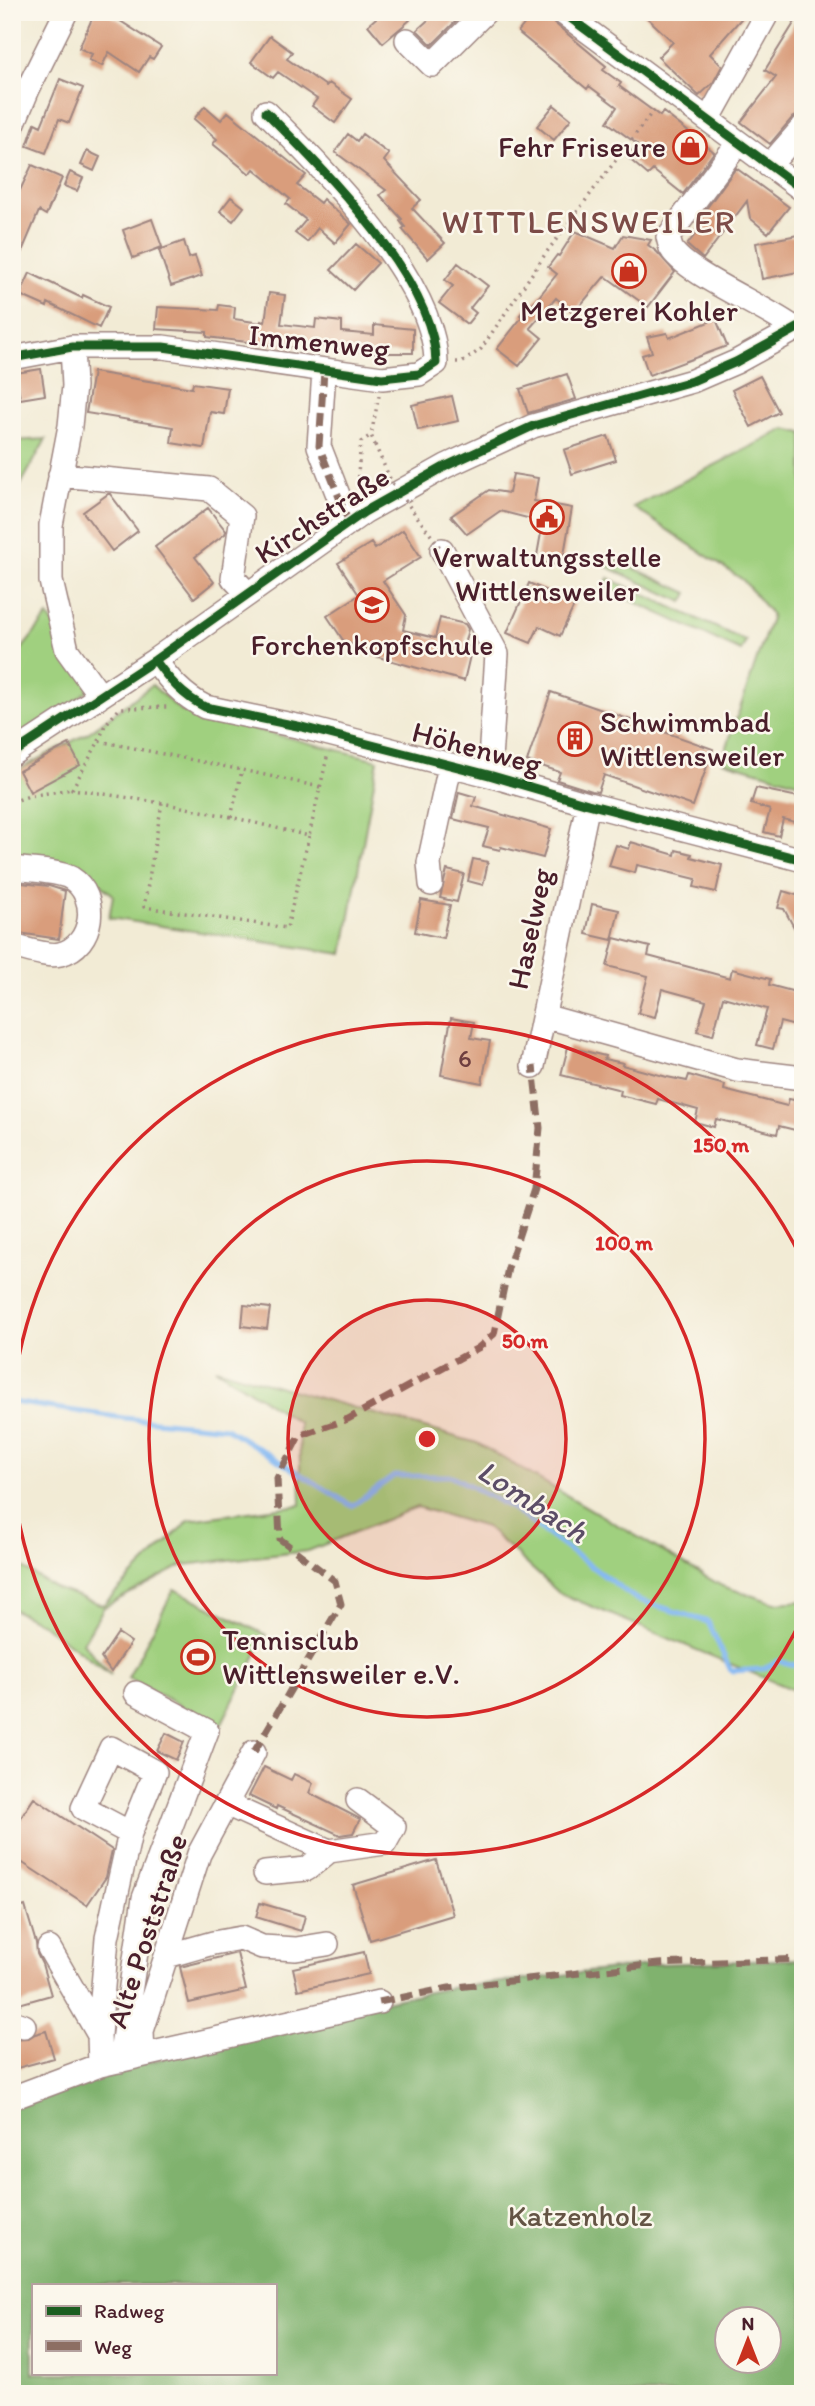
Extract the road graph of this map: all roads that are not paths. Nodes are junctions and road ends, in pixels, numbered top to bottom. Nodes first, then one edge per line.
1 (66, 12) edge
2 (485, 12) edge
3 (768, 12) edge
4 (575, 16) edge
5 (407, 40) dead end
6 (266, 112) dead end
7 (708, 120) junction
8 (12, 127) edge
9 (803, 127) edge
10 (738, 143) junction
11 (769, 166) junction
12 (803, 190) edge
13 (756, 306) junction
14 (799, 327) edge
15 (72, 347) junction
16 (764, 347) junction
17 (12, 358) edge
18 (324, 371) junction
19 (60, 475) junction
20 (356, 517) junction
21 (442, 550) road end
22 (248, 594) junction
23 (155, 660) junction
24 (98, 698) junction
25 (12, 754) edge
26 (450, 766) junction
27 (489, 775) junction
28 (588, 804) junction
29 (803, 860) edge
30 (12, 868) edge
31 (431, 884) dead end
32 (12, 946) edge
33 (544, 1016) junction
34 (533, 1066) dead end
35 (803, 1078) edge
36 (136, 1693) dead end
37 (254, 1752) dead end
38 (358, 1800) dead end
39 (226, 1804) junction
40 (130, 1833) dead end
41 (329, 1851) junction
42 (265, 1873) dead end
43 (327, 1944) dead end
44 (49, 1948) dead end
45 (167, 1956) junction
46 (379, 2002) dead end
47 (99, 2035) junction
48 (143, 2055) junction
49 (110, 2063) junction
50 (12, 2098) edge

1 - 8 street
2 - 5 street
3 - 7 street
4 - 7 street
6 - 18 street, Immenweg
7 - 10 street
9 - 11 street
10 - 11 street
10 - 13 street
11 - 12 street
13 - 14 street
13 - 16 street
14 - 16 street, Kirchstraße
15 - 17 street, Immenweg
15 - 18 street, Immenweg
15 - 19 street
16 - 20 street, Kirchstraße
18 - 20 street
19 - 22 street
19 - 24 street
20 - 22 street, Kirchstraße
21 - 27 street
22 - 23 street, Kirchstraße
23 - 24 street, Kirchstraße
23 - 26 street, Höhenweg
24 - 25 street, Kirchstraße
26 - 27 street, Höhenweg
26 - 31 street
27 - 28 street, Höhenweg
28 - 29 street, Höhenweg
28 - 33 street, Haselweg
30 - 32 street
33 - 34 street, Haselweg
33 - 35 street
36 - 49 street
37 - 39 street, Alte Poststraße
38 - 41 street
39 - 41 street
39 - 45 street, Alte Poststraße
40 - 47 street
41 - 42 street
43 - 45 street
44 - 47 street
45 - 48 street, Alte Poststraße
46 - 48 street, Alte Poststraße
47 - 49 street
48 - 49 street, Alte Poststraße
49 - 50 street, Alte Poststraße

